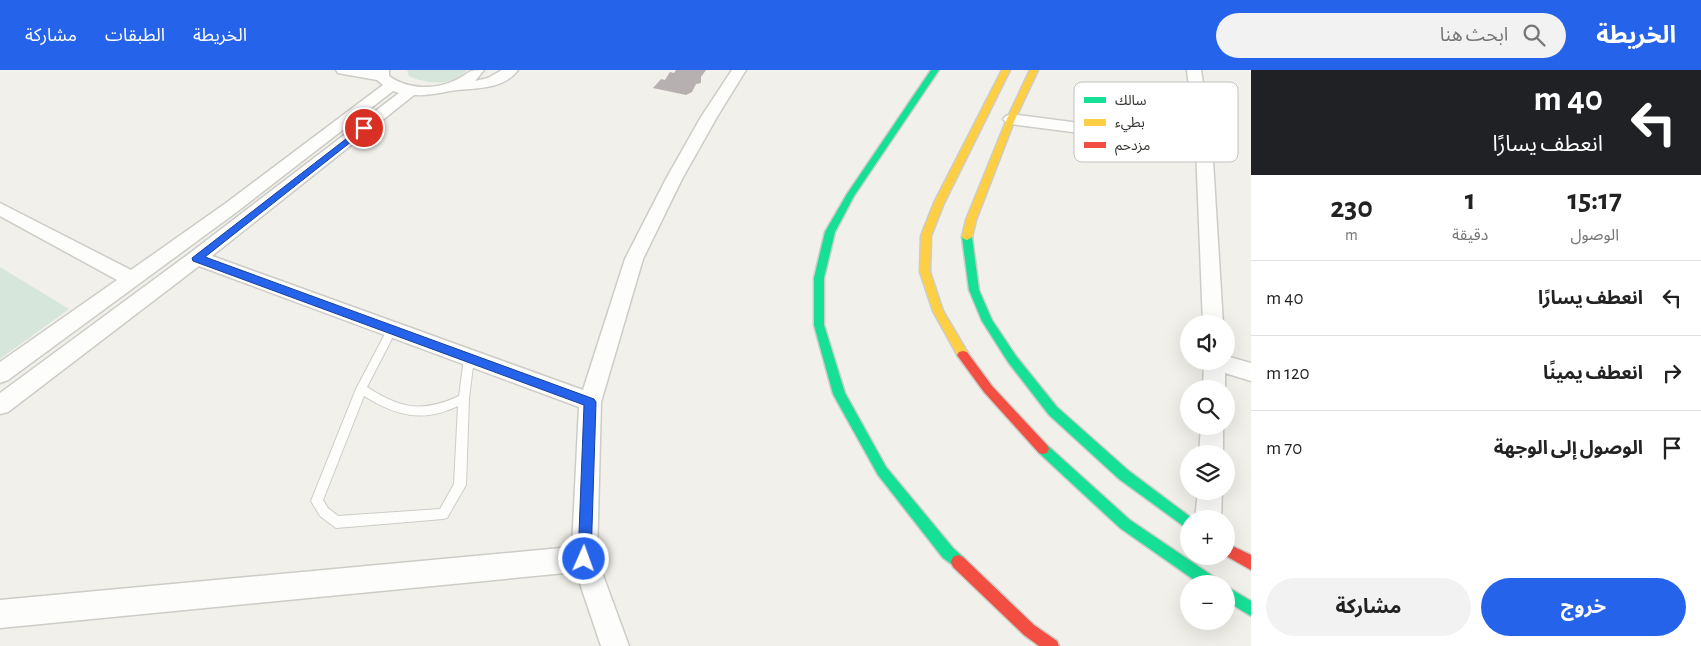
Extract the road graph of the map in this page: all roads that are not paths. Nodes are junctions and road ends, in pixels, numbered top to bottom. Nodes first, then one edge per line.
1 (343, 70) edge
2 (477, 70) edge
3 (511, 70) edge
4 (739, 70) edge
5 (935, 70) edge
6 (1006, 70) edge
7 (1034, 70) edge
8 (386, 77) edge
9 (453, 87) junction
10 (410, 91) junction
11 (1011, 119) junction
12 (1074, 127) edge
13 (1205, 162) edge
14 (0, 209) edge
15 (197, 258) junction
16 (132, 279) junction
17 (1213, 315) edge
18 (392, 330) junction
19 (469, 358) junction
20 (1235, 367) edge
21 (1251, 372) edge
22 (0, 374) edge
23 (361, 389) junction
24 (464, 398) junction
25 (590, 402) junction
26 (0, 405) edge
27 (1180, 517) edge
28 (1235, 553) edge
29 (584, 559) junction
30 (1251, 563) edge
31 (1199, 575) edge
32 (1235, 599) edge
33 (1251, 609) edge
34 (0, 614) edge
35 (615, 646) edge
36 (1052, 646) edge

1 - 8 street
2 - 9 street
3 - 9 street
4 - 25 street
5 - 36 main road
6 - 31 main road
7 - 11 main road
8 - 10 street
8 - 16 street
9 - 10 street
10 - 15 street
11 - 12 street
11 - 27 main road
13 - 17 street
14 - 16 street
15 - 18 street
15 - 26 street
16 - 22 street
18 - 19 street
18 - 23 lane
19 - 24 lane
19 - 25 street
20 - 21 street
23 - 24 lane
23 - 24 lane
25 - 29 street
28 - 30 main road
29 - 34 street
29 - 35 street
32 - 33 main road

